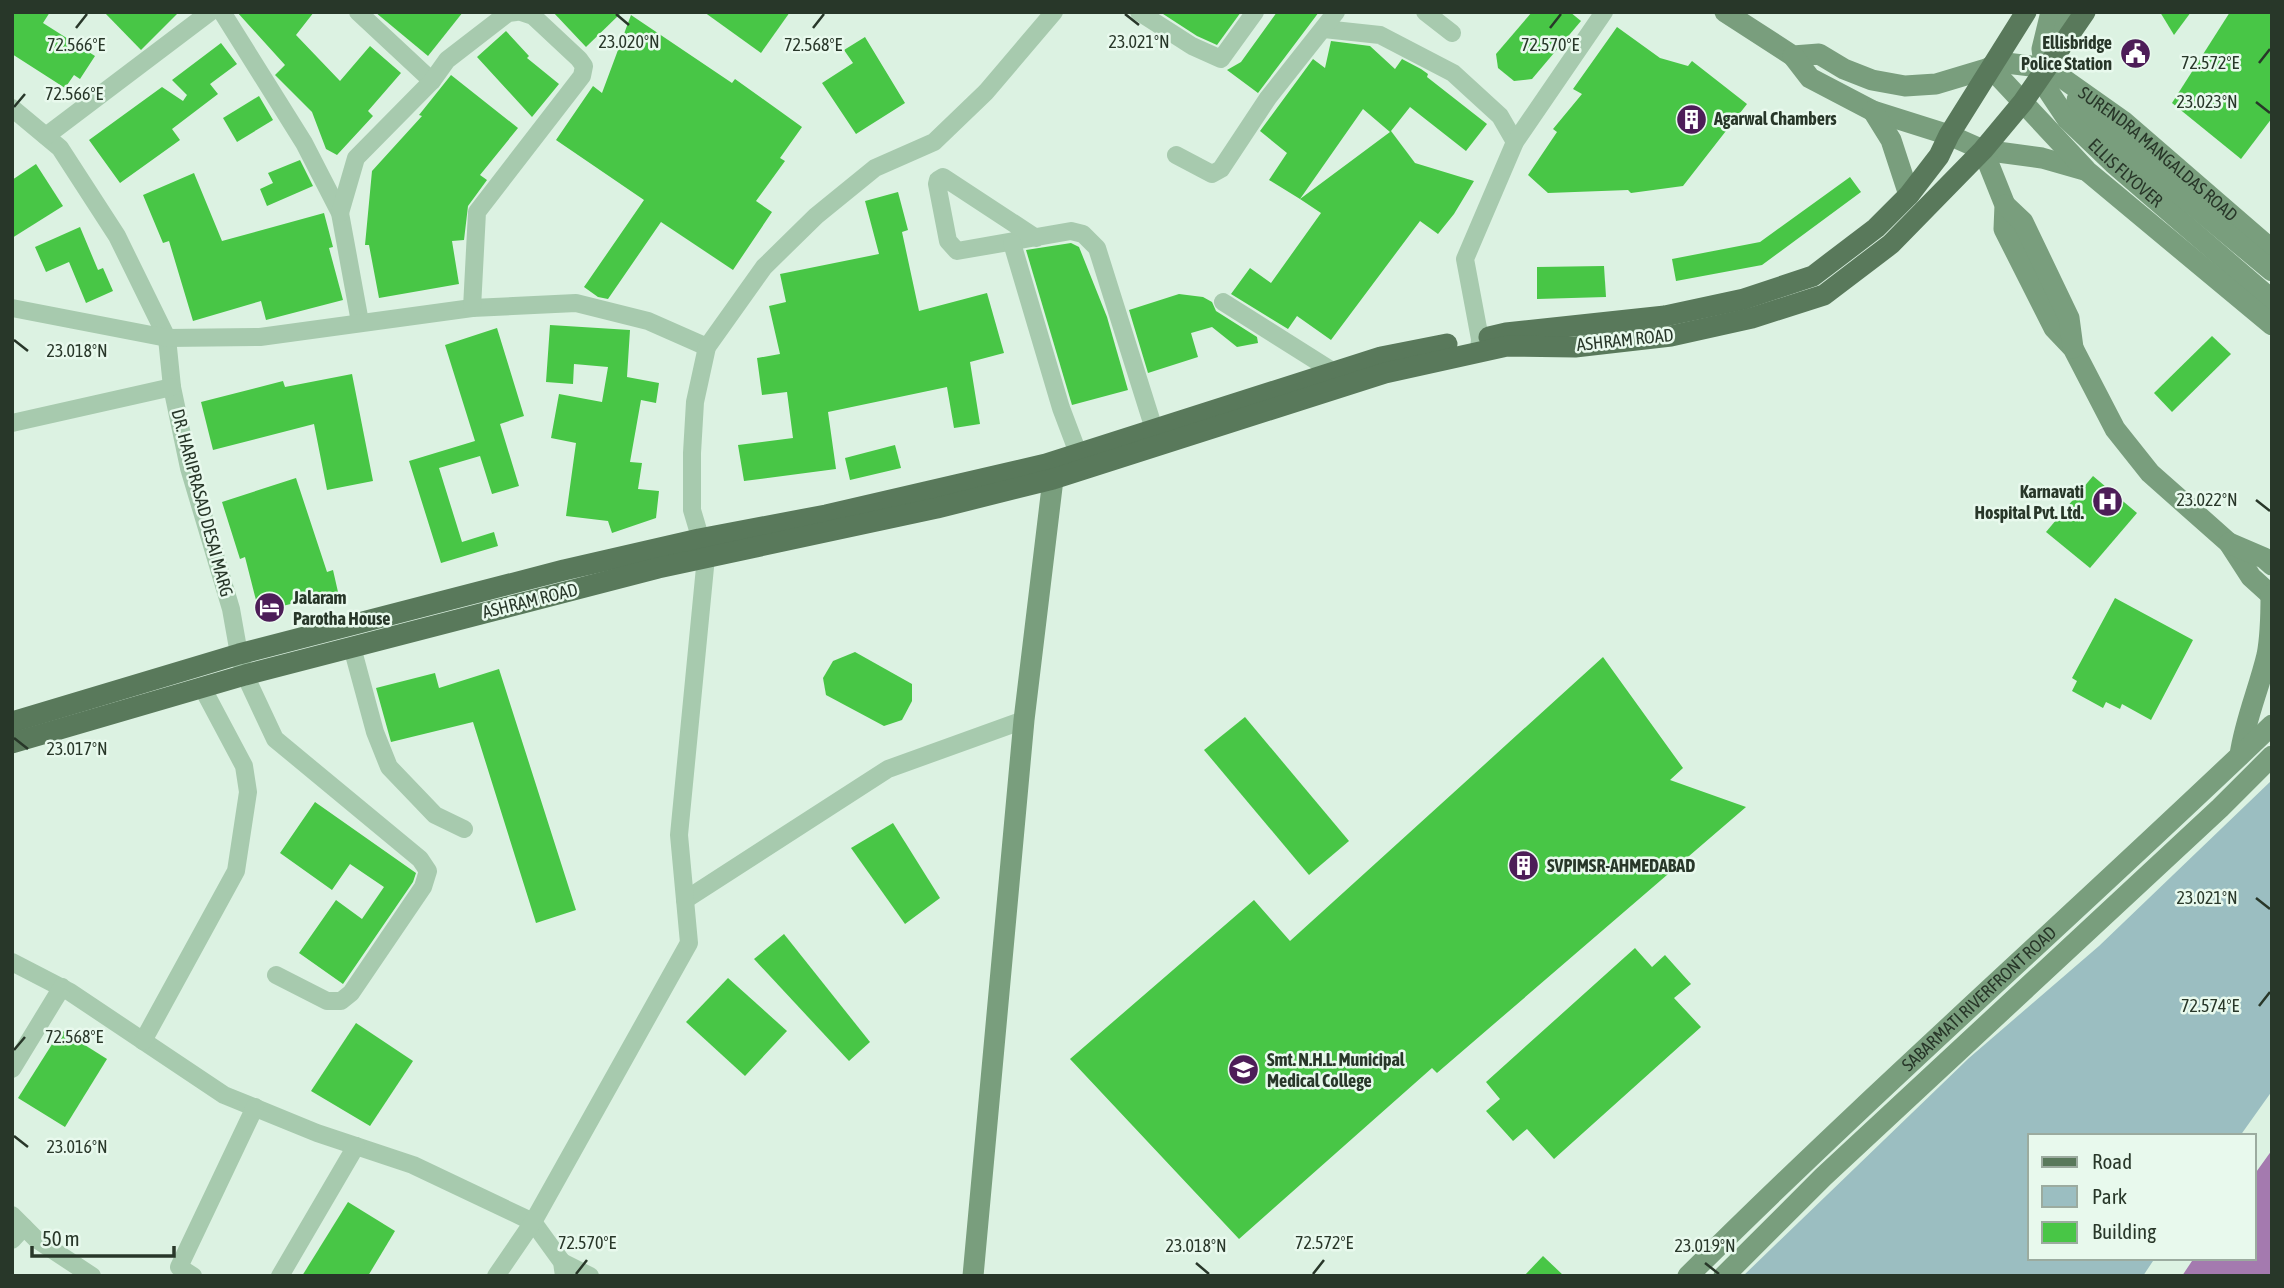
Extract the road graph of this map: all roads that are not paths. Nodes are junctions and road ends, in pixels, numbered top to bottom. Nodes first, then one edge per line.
1 (210, 12) edge
2 (222, 12) edge
3 (358, 12) edge
4 (1054, 12) edge
5 (1139, 12) edge
6 (1255, 12) edge
7 (1336, 12) edge
8 (1424, 12) edge
9 (1604, 12) edge
10 (1725, 12) edge
11 (2026, 12) edge
12 (2051, 12) edge
13 (2069, 12) edge
14 (2085, 12) edge
15 (520, 13) edge
16 (1324, 29) junction
17 (1452, 33) dead end
18 (1793, 55) junction
19 (1990, 67) junction
20 (2048, 68) junction
21 (432, 81) junction
22 (2023, 102) junction
23 (12, 108) edge
24 (1873, 111) junction
25 (1949, 135) junction
26 (46, 136) junction
27 (1516, 142) junction
28 (1983, 150) junction
29 (1176, 155) dead end
30 (2087, 171) junction
31 (1909, 195) junction
32 (340, 213) junction
33 (1037, 238) junction
34 (1012, 243) junction
35 (2272, 250) edge
36 (2272, 271) edge
37 (2272, 300) edge
38 (1223, 302) dead end
39 (12, 308) edge
40 (471, 308) junction
41 (360, 322) junction
42 (2272, 325) edge
43 (167, 338) junction
44 (1480, 345) junction
45 (707, 347) junction
46 (1334, 372) junction
47 (172, 387) junction
48 (12, 423) edge
49 (1154, 429) junction
50 (1078, 453) junction
51 (1053, 470) junction
52 (2229, 543) junction
53 (703, 548) junction
54 (2272, 565) edge
55 (2271, 596) edge
56 (352, 647) junction
57 (239, 654) junction
58 (245, 676) junction
59 (202, 687) junction
60 (1024, 720) junction
61 (12, 722) edge
62 (2272, 724) edge
63 (12, 743) edge
64 (2240, 755) junction
65 (2272, 756) edge
66 (464, 828) dead end
67 (2148, 844) junction
68 (2163, 861) junction
69 (685, 900) junction
70 (12, 962) edge
71 (276, 975) dead end
72 (62, 987) junction
73 (143, 1041) junction
74 (12, 1069) edge
75 (255, 1107) junction
76 (356, 1146) junction
77 (533, 1222) junction
78 (16, 1227) edge
79 (563, 1269) edge
80 (92, 1276) edge
81 (193, 1276) edge
82 (280, 1276) edge
83 (496, 1276) edge
84 (590, 1276) edge
85 (973, 1276) edge
86 (1688, 1276) edge
87 (1724, 1276) edge

1 - 26 street
2 - 32 street
3 - 21 street
4 - 45 street
5 - 6 street
7 - 16 street
8 - 17 street
9 - 27 street
10 - 18 street, SURENDRA MANGALDAS ROAD
11 - 19 main road, ASHRAM ROAD
12 - 37 street, ELLIS FLYOVER
13 - 36 street, ELLIS FLYOVER
14 - 20 main road, ASHRAM ROAD
15 - 21 street
15 - 40 street
16 - 27 street
16 - 29 street
18 - 19 street, SURENDRA MANGALDAS ROAD
18 - 24 street
19 - 20 street, SURENDRA MANGALDAS ROAD
19 - 22 street
19 - 25 main road, ASHRAM ROAD
20 - 22 main road, ASHRAM ROAD
20 - 35 street, SURENDRA MANGALDAS ROAD
21 - 32 street
22 - 28 main road, ASHRAM ROAD
22 - 30 street
23 - 26 street, DR. HARIPRASAD DESAI MARG
24 - 25 street
24 - 31 street
25 - 28 street
25 - 31 main road, ASHRAM ROAD
26 - 43 street, DR. HARIPRASAD DESAI MARG
27 - 44 street
28 - 30 street
28 - 44 main road, ASHRAM ROAD
28 - 52 street
30 - 42 street
31 - 44 main road, ASHRAM ROAD
32 - 41 street
33 - 34 street
33 - 34 street
33 - 49 street
34 - 50 street
38 - 46 street
39 - 43 street
40 - 41 street
40 - 45 street
41 - 43 street
43 - 47 street, DR. HARIPRASAD DESAI MARG
44 - 46 main road, ASHRAM ROAD
44 - 51 main road, ASHRAM ROAD
45 - 53 street
46 - 49 main road, ASHRAM ROAD
47 - 48 street
47 - 57 street, DR. HARIPRASAD DESAI MARG
49 - 50 main road, ASHRAM ROAD
50 - 51 main road, ASHRAM ROAD
51 - 53 main road, ASHRAM ROAD
51 - 60 street
52 - 54 street
52 - 55 street
53 - 56 main road, ASHRAM ROAD
53 - 57 main road, ASHRAM ROAD
53 - 69 street
55 - 64 street
56 - 58 main road, ASHRAM ROAD
56 - 66 street
57 - 58 street, DR. HARIPRASAD DESAI MARG
57 - 61 main road, ASHRAM ROAD
58 - 59 main road, ASHRAM ROAD
58 - 71 street, DR. HARIPRASAD DESAI MARG
59 - 63 main road, ASHRAM ROAD
59 - 73 street
60 - 69 street
60 - 85 street
62 - 64 street, SABARMATI RIVERFRONT ROAD
64 - 67 street, SABARMATI RIVERFRONT ROAD
65 - 68 street, SABARMATI RIVERFRONT ROAD
67 - 68 street
67 - 86 street, SABARMATI RIVERFRONT ROAD
68 - 87 street, SABARMATI RIVERFRONT ROAD
69 - 77 street
70 - 72 street
72 - 73 street
72 - 74 street
73 - 75 street
75 - 76 street
75 - 81 street
76 - 77 street
76 - 82 street
77 - 79 street
77 - 83 street
78 - 80 street
79 - 84 street

